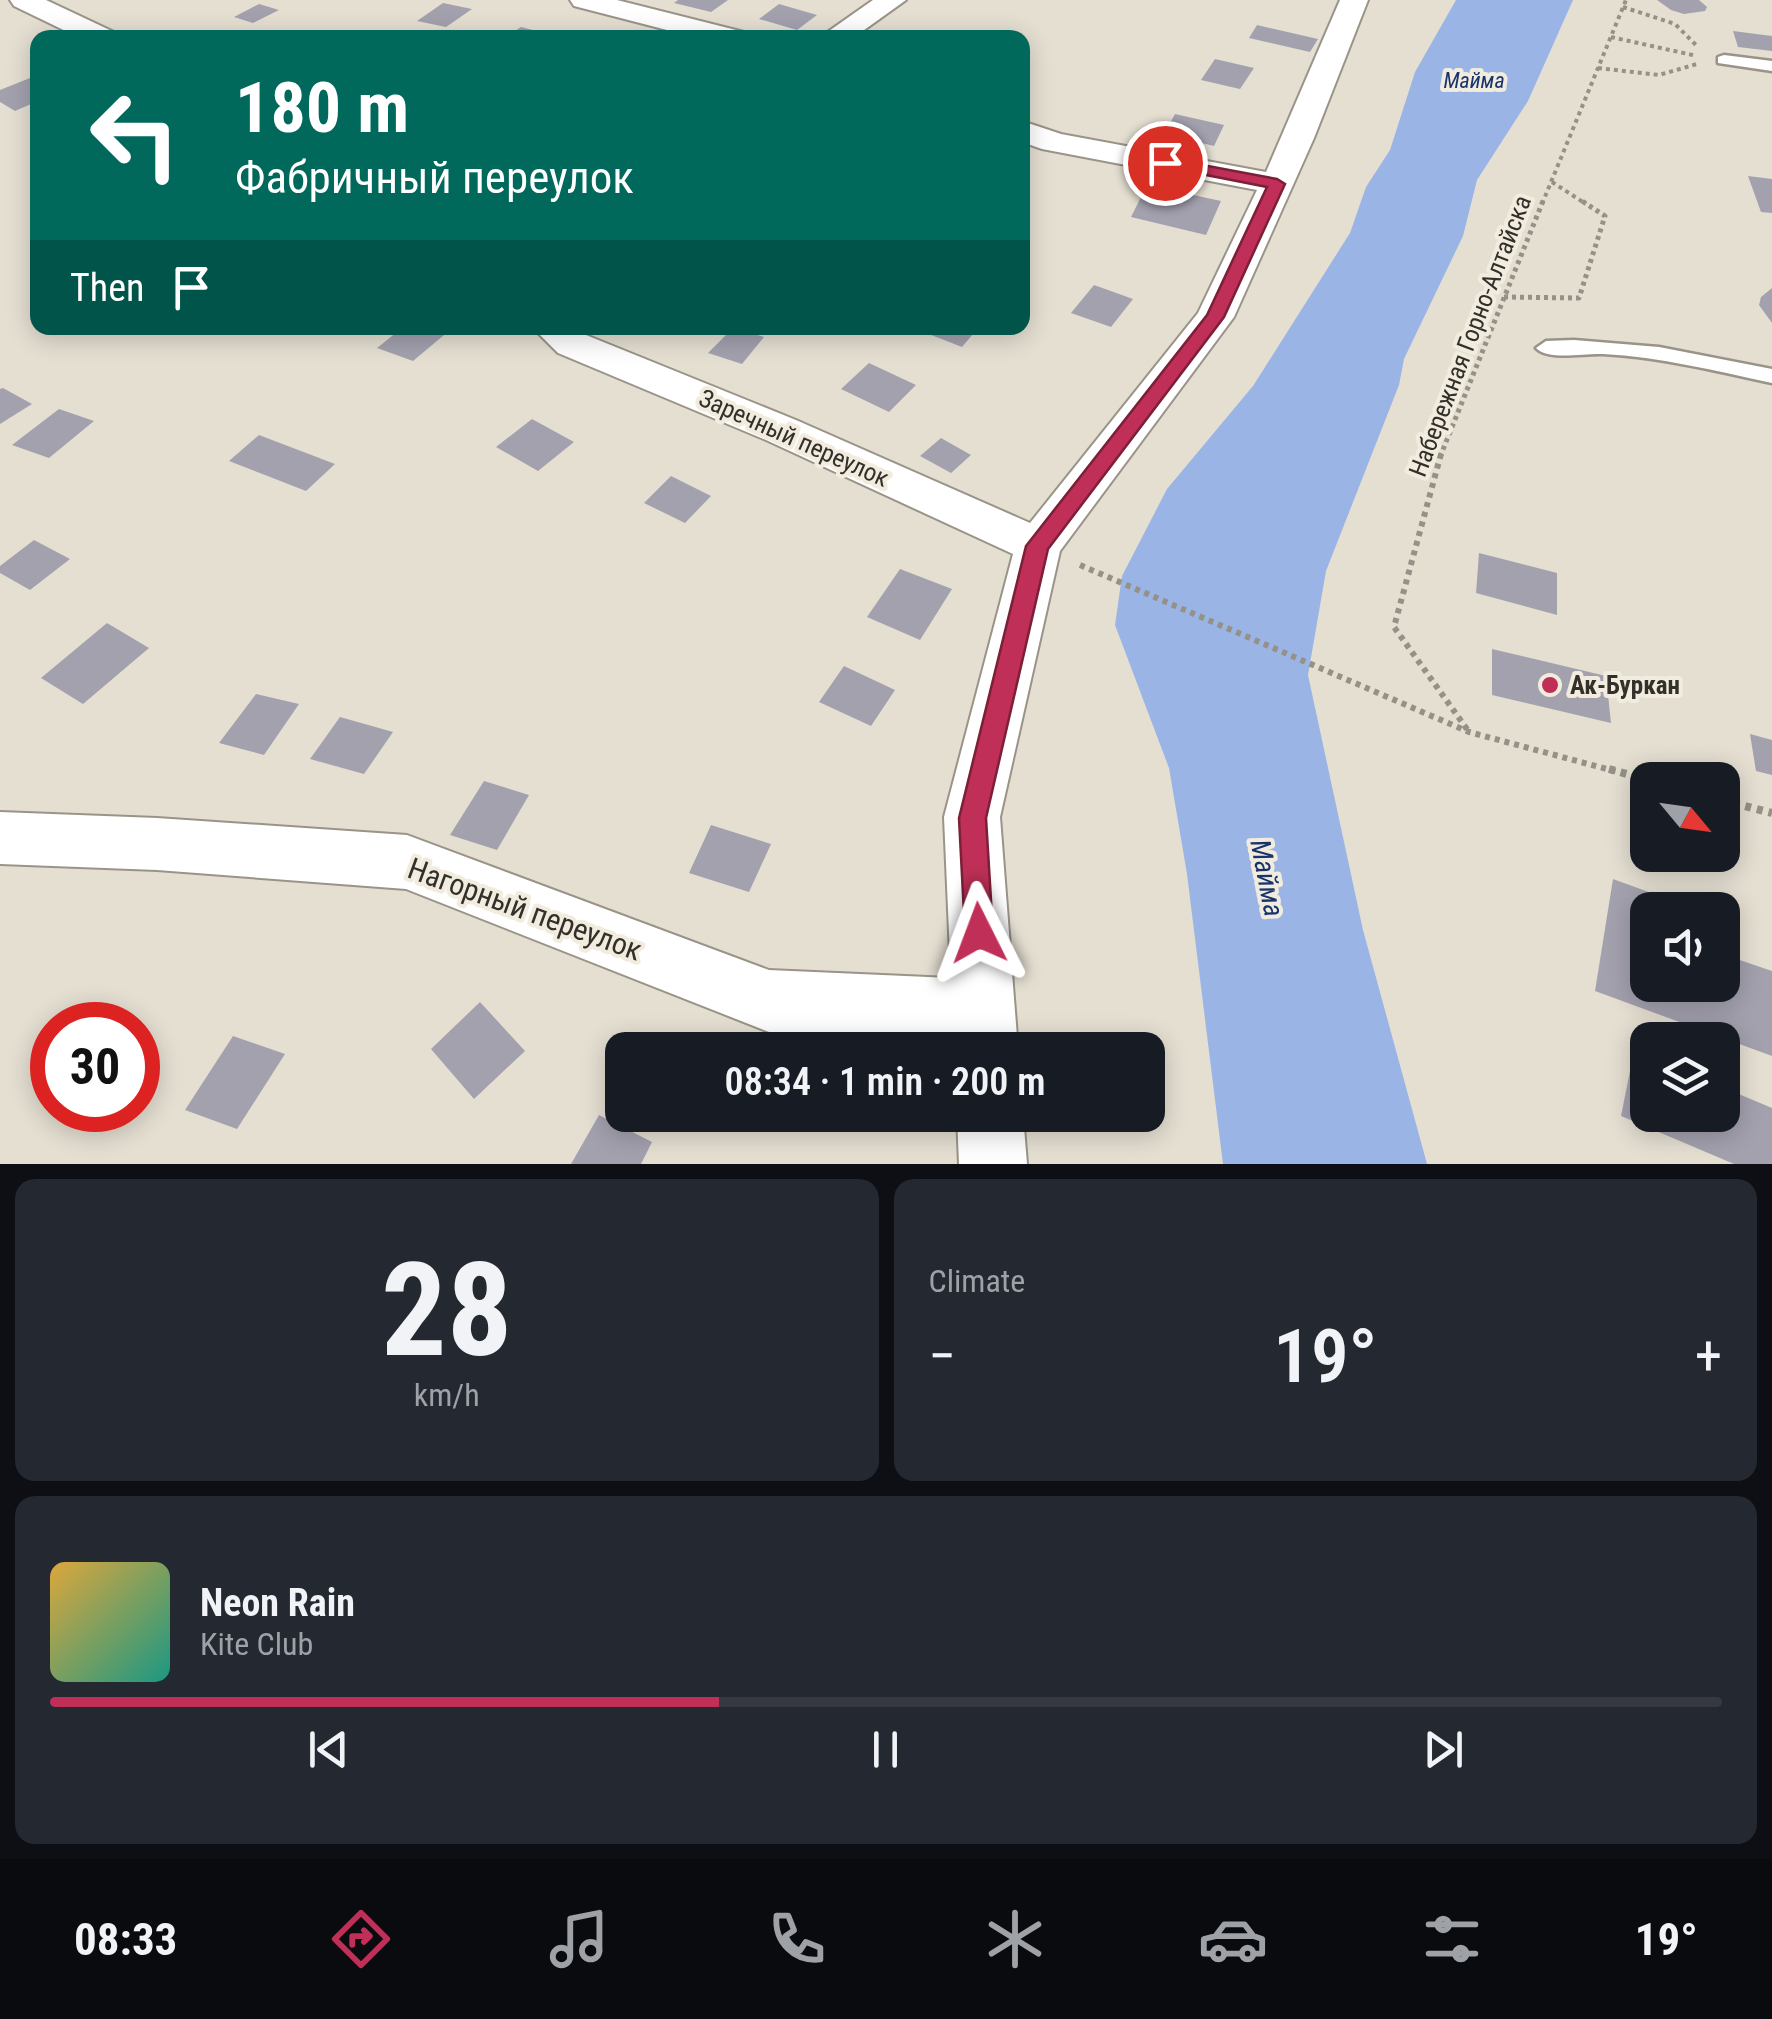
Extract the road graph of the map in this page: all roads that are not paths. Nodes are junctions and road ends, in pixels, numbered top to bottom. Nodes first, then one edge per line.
1 (24, 0) edge
2 (584, 0) edge
3 (892, 0) edge
4 (1354, 0) edge
5 (87, 30) edge
6 (702, 30) edge
7 (845, 30) edge
8 (1724, 60) dead end
9 (1772, 66) edge
10 (1030, 134) edge
11 (1277, 184) junction
12 (561, 335) edge
13 (1546, 348) dead end
14 (1772, 376) edge
15 (1038, 546) junction
16 (0, 838) edge
17 (984, 1030) edge
18 (991, 1132) edge
19 (992, 1164) edge

1 - 5 street
2 - 6 street
3 - 7 street
4 - 11 street
8 - 9 lane
10 - 11 street
11 - 15 street
12 - 15 street, Заречный переулок
13 - 14 lane
15 - 17 street
16 - 17 street, Нагорный переулок
18 - 19 street

